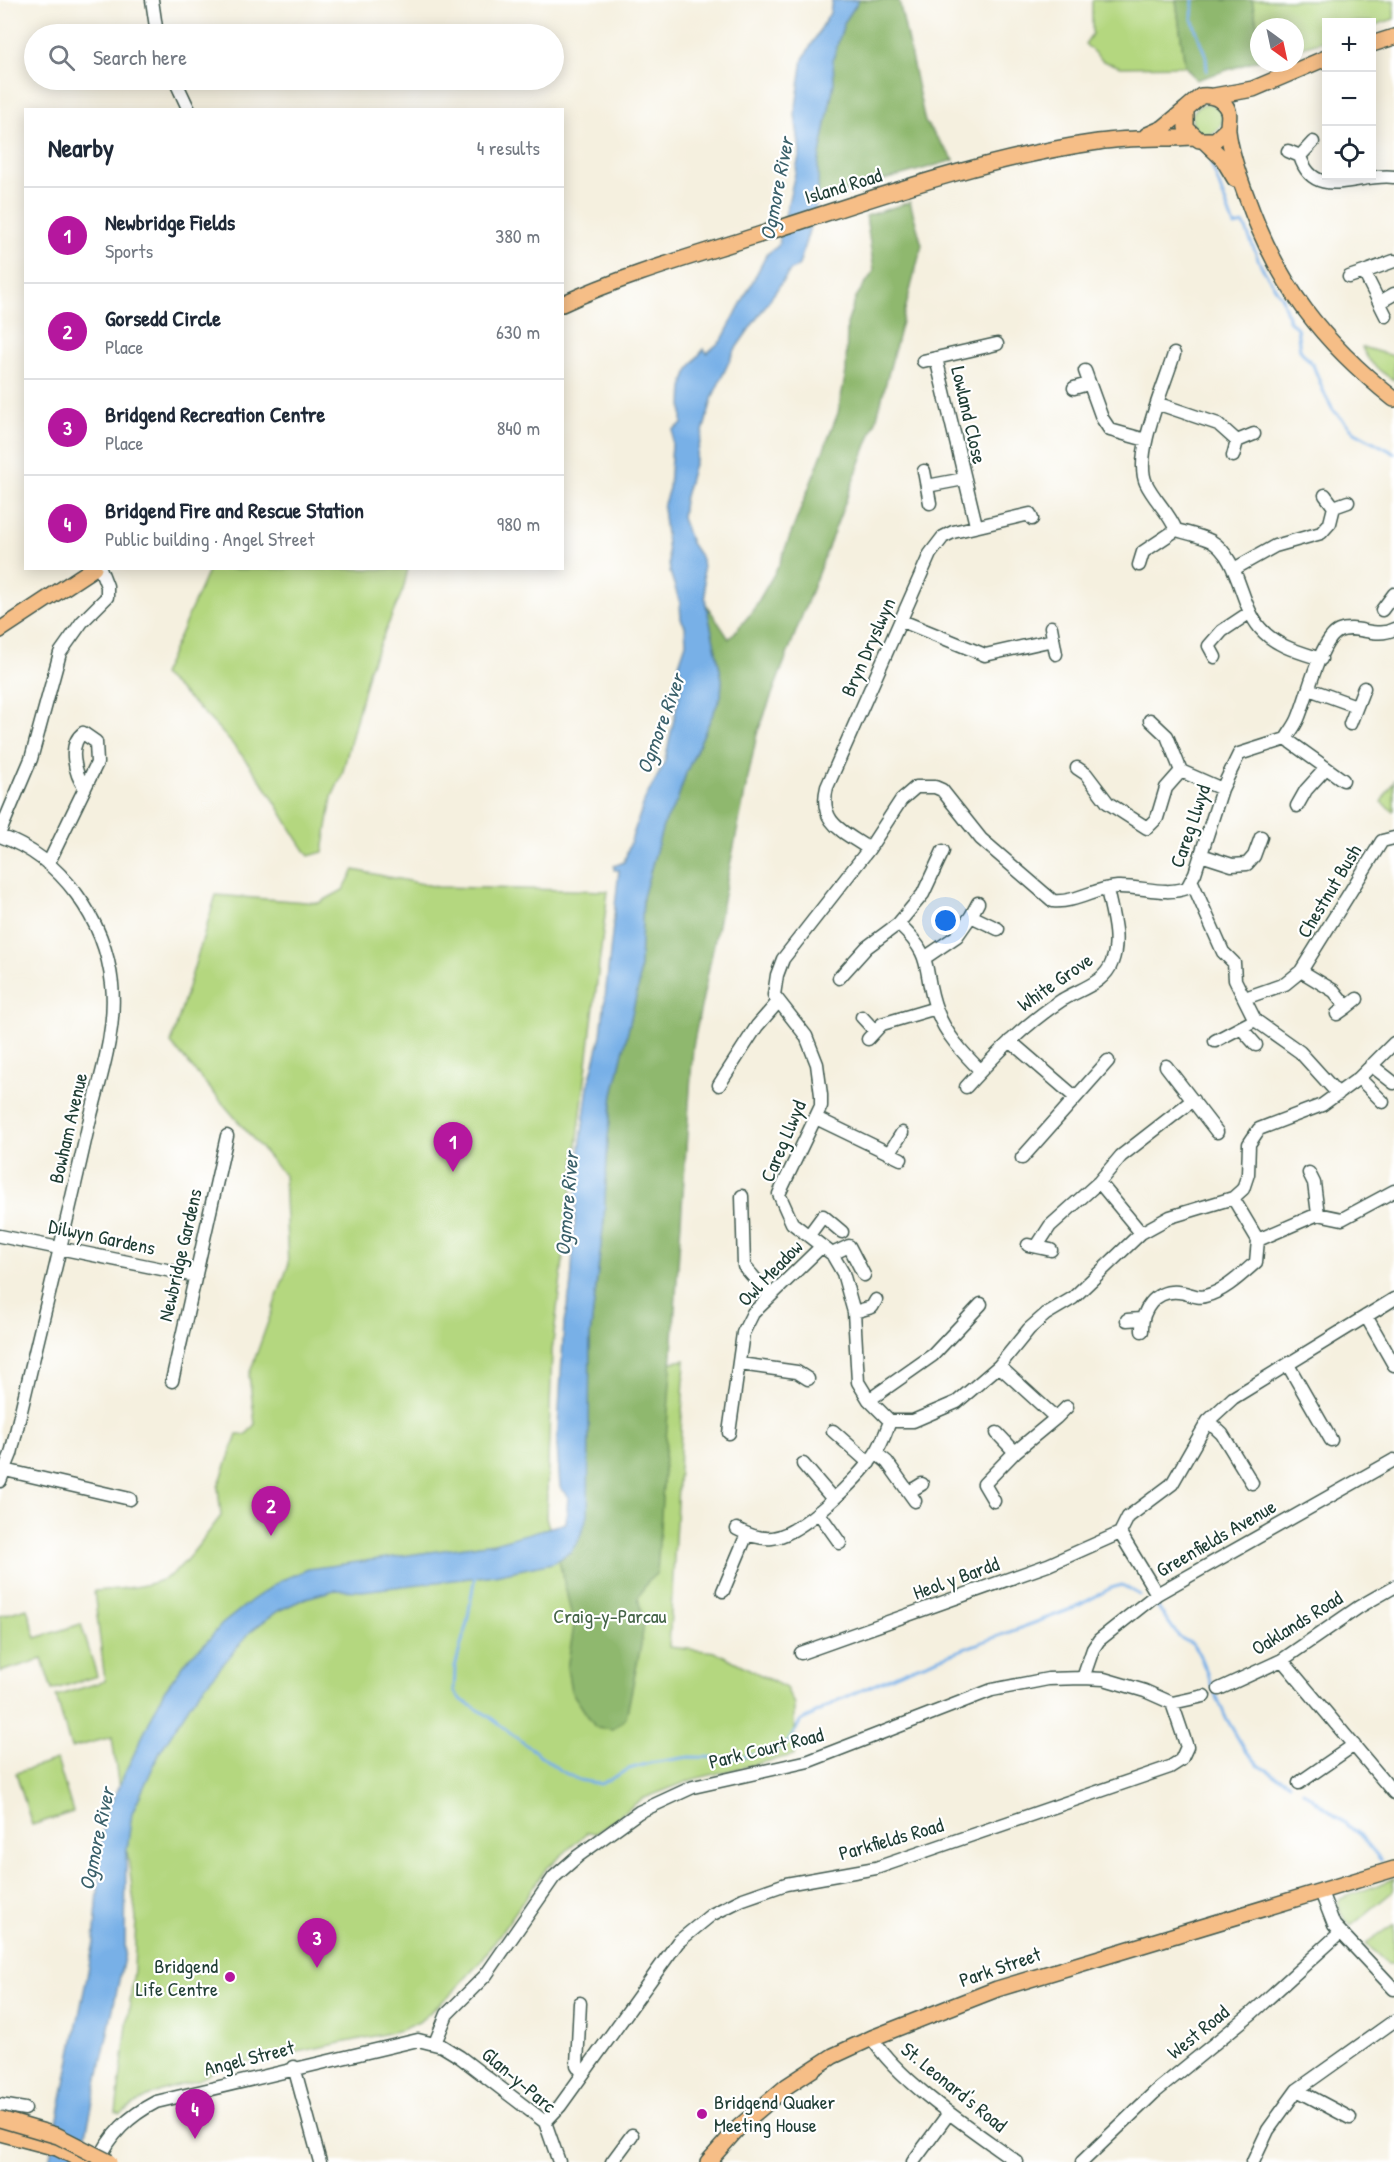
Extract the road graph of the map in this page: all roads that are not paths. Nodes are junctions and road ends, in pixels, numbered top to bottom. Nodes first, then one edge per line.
1 (152, 0) edge
2 (156, 24) edge
3 (1394, 38) edge
4 (1376, 43) edge
5 (1322, 60) edge
6 (1253, 89) junction
7 (180, 90) edge
8 (1214, 96) junction
9 (188, 108) edge
10 (1186, 109) junction
11 (1229, 122) junction
12 (1144, 136) junction
13 (1199, 139) junction
14 (1313, 142) dead end
15 (1394, 177) edge
16 (1247, 199) junction
17 (1394, 261) edge
18 (1364, 272) junction
19 (1349, 277) dead end
20 (1394, 294) edge
21 (1380, 302) junction
22 (564, 303) edge
23 (1386, 316) dead end
24 (997, 344) dead end
25 (1174, 354) dead end
26 (936, 358) junction
27 (923, 361) dead end
28 (1074, 388) dead end
29 (1394, 399) edge
30 (1159, 404) junction
31 (1254, 434) dead end
32 (1146, 440) junction
33 (1237, 441) junction
34 (1233, 456) dead end
35 (924, 471) dead end
36 (964, 479) junction
37 (927, 486) junction
38 (1325, 495) dead end
39 (1348, 501) dead end
40 (930, 503) dead end
41 (1334, 507) junction
42 (1030, 513) dead end
43 (976, 525) junction
44 (1176, 530) junction
45 (1139, 565) dead end
46 (1234, 569) junction
47 (91, 570) edge
48 (101, 570) edge
49 (1394, 594) edge
50 (1382, 610) dead end
51 (1250, 613) junction
52 (902, 621) junction
53 (1394, 629) edge
54 (0, 630) edge
55 (1056, 654) dead end
56 (1215, 657) dead end
57 (1321, 659) junction
58 (1364, 688) dead end
59 (1309, 689) junction
60 (1356, 706) junction
61 (1150, 720) dead end
62 (1350, 724) dead end
63 (1286, 739) junction
64 (1077, 768) dead end
65 (1326, 768) junction
66 (1181, 771) junction
67 (1343, 780) dead end
68 (85, 788) dead end
69 (1222, 789) junction
70 (1297, 806) dead end
71 (0, 834) edge
72 (1261, 837) dead end
73 (1394, 838) edge
74 (869, 849) junction
75 (943, 851) dead end
76 (1201, 855) junction
77 (48, 864) junction
78 (1192, 882) junction
79 (1107, 889) junction
80 (978, 903) dead end
81 (971, 916) junction
82 (898, 924) junction
83 (998, 929) dead end
84 (926, 957) junction
85 (1301, 971) junction
86 (839, 978) dead end
87 (1245, 998) junction
88 (778, 1002) junction
89 (1347, 1007) dead end
90 (936, 1008) junction
91 (862, 1017) dead end
92 (1255, 1020) junction
93 (1241, 1028) junction
94 (1010, 1041) junction
95 (1215, 1041) dead end
96 (1394, 1043) edge
97 (1256, 1045) dead end
98 (1108, 1061) dead end
99 (1371, 1065) junction
100 (1166, 1066) dead end
101 (981, 1071) junction
102 (1359, 1078) junction
103 (1394, 1083) edge
104 (719, 1085) dead end
105 (966, 1087) dead end
106 (1338, 1094) junction
107 (1075, 1097) junction
108 (1193, 1100) junction
109 (1383, 1102) dead end
110 (816, 1118) junction
111 (1217, 1132) dead end
112 (902, 1133) dead end
113 (227, 1137) dead end
114 (890, 1152) junction
115 (1022, 1158) dead end
116 (902, 1159) dead end
117 (1309, 1173) dead end
118 (1099, 1182) junction
119 (1394, 1191) edge
120 (742, 1196) dead end
121 (1233, 1198) junction
122 (1318, 1215) junction
123 (842, 1232) dead end
124 (1141, 1233) junction
125 (809, 1235) junction
126 (0, 1236) edge
127 (1258, 1240) junction
128 (60, 1248) junction
129 (827, 1250) junction
130 (1051, 1250) dead end
131 (864, 1275) dead end
132 (196, 1276) junction
133 (771, 1296) junction
134 (1394, 1299) edge
135 (876, 1300) dead end
136 (981, 1304) dead end
137 (854, 1312) junction
138 (1366, 1316) junction
139 (1127, 1320) dead end
140 (740, 1364) junction
141 (1288, 1365) junction
142 (1394, 1365) edge
143 (999, 1366) junction
144 (808, 1379) dead end
145 (172, 1381) dead end
146 (869, 1400) junction
147 (1067, 1407) dead end
148 (1056, 1418) junction
149 (890, 1421) junction
150 (1208, 1421) junction
151 (833, 1431) dead end
152 (729, 1433) dead end
153 (997, 1433) dead end
154 (1330, 1440) dead end
155 (1015, 1452) junction
156 (873, 1458) junction
157 (1394, 1460) edge
158 (803, 1464) dead end
159 (3, 1475) edge
160 (1252, 1483) dead end
161 (922, 1484) dead end
162 (130, 1499) dead end
163 (833, 1499) junction
164 (994, 1501) dead end
165 (818, 1512) junction
166 (1120, 1533) junction
167 (840, 1543) dead end
168 (1394, 1587) edge
169 (723, 1591) dead end
170 (1157, 1594) junction
171 (801, 1653) dead end
172 (1282, 1659) junction
173 (1083, 1678) junction
174 (1219, 1689) dead end
175 (1204, 1696) dead end
176 (1172, 1703) junction
177 (1354, 1745) junction
178 (1299, 1783) dead end
179 (1394, 1793) edge
180 (1394, 1869) edge
181 (1321, 1892) junction
182 (1340, 1932) junction
183 (1392, 1982) edge
184 (580, 2003) dead end
185 (1394, 2021) edge
186 (872, 2037) junction
187 (435, 2043) junction
188 (294, 2067) junction
189 (583, 2074) junction
190 (1297, 2090) junction
191 (0, 2105) edge
192 (25, 2109) dead end
193 (949, 2113) junction
194 (1350, 2118) dead end
195 (0, 2120) edge
196 (545, 2122) junction
197 (0, 2133) edge
198 (632, 2135) dead end
199 (86, 2162) edge
200 (98, 2162) edge
201 (109, 2162) edge
202 (320, 2162) edge
203 (559, 2162) edge
204 (612, 2162) edge
205 (708, 2162) edge
206 (913, 2162) edge
207 (1017, 2162) edge
208 (1082, 2162) edge
209 (1252, 2162) edge

1 - 2 street
3 - 4 main road
5 - 6 main road
6 - 8 main road
6 - 11 main road
7 - 9 street
8 - 10 main road
8 - 11 main road
10 - 12 main road, Island Road
10 - 13 main road
11 - 13 main road
11 - 16 main road
12 - 13 main road, Island Road
12 - 22 main road, Island Road
13 - 16 main road
14 - 15 street
16 - 29 main road
17 - 18 street
18 - 19 street
18 - 21 street
20 - 21 street
21 - 23 street
24 - 26 street, Lowland Close
25 - 30 street
26 - 27 street, Lowland Close
26 - 36 street, Lowland Close
28 - 32 street
30 - 32 street
30 - 33 street
31 - 33 street
32 - 44 street
33 - 34 street
35 - 37 street
36 - 37 street, Lowland Close
36 - 43 street, Lowland Close
37 - 40 street
38 - 41 street
39 - 41 street
41 - 46 street
42 - 43 street, Bryn Dryslwyn
43 - 52 street, Bryn Dryslwyn
44 - 45 street
44 - 46 street
46 - 51 street
47 - 54 main road
48 - 71 street
49 - 50 street
51 - 56 street
51 - 57 street
52 - 55 street
52 - 74 street, Bryn Dryslwyn
53 - 57 street
57 - 59 street
58 - 60 street
59 - 60 street
59 - 63 street
60 - 62 street
61 - 66 street
63 - 65 street
63 - 69 street, Careg Llwyd
64 - 66 street
65 - 67 street
65 - 70 street
66 - 69 street
68 - 77 street
69 - 76 street, Careg Llwyd
71 - 77 street, Bowham Avenue
72 - 76 street
73 - 85 street, Chestnut Bush
74 - 79 street, Careg Llwyd
74 - 88 street, Careg Llwyd
75 - 82 street
76 - 78 street, Careg Llwyd
77 - 128 street, Bowham Avenue
78 - 79 street, Careg Llwyd
78 - 87 street
79 - 94 street, White Grove
80 - 81 street
81 - 83 street
81 - 84 street
82 - 84 street
82 - 86 street
84 - 90 street
85 - 87 street, Chestnut Bush
85 - 89 street
87 - 92 street
88 - 104 street
88 - 110 street, Careg Llwyd
90 - 91 street
90 - 101 street
92 - 93 street
92 - 106 street
93 - 95 street
93 - 97 street
94 - 101 street, White Grove
94 - 107 street
96 - 99 street
98 - 107 street
99 - 102 street
99 - 103 street
100 - 108 street
101 - 105 street, White Grove
102 - 106 street
102 - 109 street
106 - 121 street
107 - 115 street
108 - 111 street
108 - 118 street
110 - 114 street
110 - 125 street, Careg Llwyd
112 - 114 street
113 - 132 street, Newbridge Gardens
114 - 116 street
117 - 122 street
118 - 124 street
118 - 130 street
119 - 122 street
120 - 133 street
121 - 124 street
121 - 127 street
122 - 127 street
123 - 125 street
124 - 143 street
125 - 129 street, Careg Llwyd
126 - 128 street, Dilwyn Gardens
127 - 139 street
128 - 132 street, Dilwyn Gardens
128 - 159 street, Bowham Avenue
129 - 131 street
129 - 133 street, Owl Meadow
129 - 137 street, Careg Llwyd
132 - 145 street, Newbridge Gardens
133 - 140 street, Owl Meadow
134 - 138 street, Heol y Bardd
135 - 137 street
136 - 146 street
137 - 146 street, Careg Llwyd
138 - 141 street, Heol y Bardd
138 - 142 street
140 - 144 street
140 - 152 street, Owl Meadow
141 - 150 street, Heol y Bardd
141 - 154 street
143 - 148 street
143 - 149 street
146 - 149 street, Careg Llwyd
147 - 148 street
148 - 155 street
149 - 156 street
150 - 160 street
150 - 166 street, Heol y Bardd
151 - 156 street
153 - 155 street
155 - 164 street
156 - 161 street
156 - 163 street
157 - 170 street, Greenfields Avenue
158 - 163 street
159 - 162 street
163 - 165 street
165 - 167 street
165 - 169 street
166 - 170 street
166 - 171 street, Heol y Bardd
168 - 172 street, Oaklands Road
170 - 173 street, Greenfields Avenue
172 - 174 street, Oaklands Road
172 - 177 street
173 - 176 street, Park Court Road
173 - 187 street, Park Court Road
175 - 176 street
176 - 189 street, Parkfields Road
177 - 178 street
177 - 179 street
180 - 181 main road, Park Street
181 - 182 street
181 - 186 main road, Park Street
182 - 183 street
182 - 208 street, West Road
184 - 189 street
185 - 190 street
186 - 193 street, St. Leonard's Road
186 - 205 main road, Park Street
187 - 188 street, Angel Street
187 - 196 street, Glan-y-Parc
188 - 200 street, Angel Street
188 - 202 street
189 - 196 street, Parkfields Road
190 - 194 street
190 - 209 street
191 - 192 street
193 - 206 street
193 - 207 street, St. Leonard's Road
195 - 201 main road, bridge
196 - 203 street, Glan-y-Parc
197 - 199 main road
198 - 204 street

